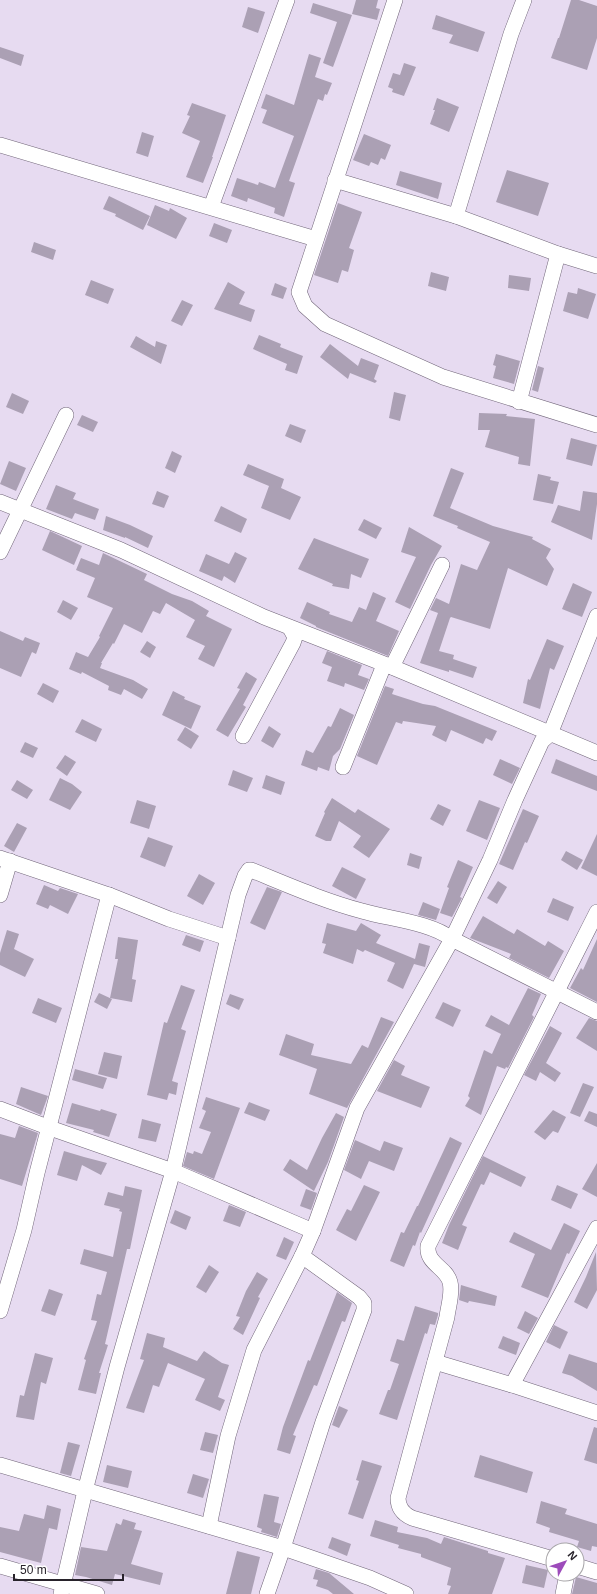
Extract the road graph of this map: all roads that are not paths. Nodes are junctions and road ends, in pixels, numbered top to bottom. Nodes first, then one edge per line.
1 (287, 0) edge
2 (395, 0) edge
3 (524, 0) edge
4 (0, 145) edge
5 (336, 180) junction
6 (211, 207) junction
7 (456, 216) junction
8 (316, 239) junction
9 (558, 254) junction
10 (597, 266) edge
11 (519, 402) junction
12 (66, 415) dead end
13 (597, 426) edge
14 (0, 502) edge
15 (20, 509) junction
16 (0, 552) edge
17 (442, 565) dead end
18 (597, 616) edge
19 (290, 628) junction
20 (388, 666) junction
21 (550, 734) junction
22 (243, 736) dead end
23 (597, 753) edge
24 (343, 766) dead end
25 (5, 859) edge
26 (0, 895) edge
27 (109, 895) junction
28 (597, 912) edge
29 (228, 938) junction
30 (452, 938) junction
31 (556, 991) junction
32 (597, 1012) edge
33 (0, 1108) edge
34 (50, 1128) junction
35 (173, 1171) junction
36 (597, 1228) edge
37 (313, 1231) junction
38 (302, 1256) junction
39 (0, 1311) edge
40 (435, 1362) junction
41 (512, 1385) junction
42 (597, 1413) edge
43 (0, 1465) edge
44 (85, 1491) junction
45 (209, 1526) junction
46 (283, 1548) junction
47 (545, 1557) edge
48 (0, 1566) edge
49 (585, 1568) edge
50 (597, 1572) edge
51 (565, 1582) edge
52 (63, 1589) edge
53 (97, 1594) edge
54 (267, 1594) edge
55 (406, 1594) edge
56 (563, 1594) edge

1 - 6 street
2 - 5 street
3 - 7 street
4 - 6 street
5 - 7 street
5 - 8 street
6 - 8 street
7 - 9 street
8 - 11 street
9 - 10 street
9 - 11 street
11 - 13 street
12 - 15 street
14 - 15 street
15 - 16 street
15 - 19 street
17 - 20 street
18 - 21 street
19 - 20 street
19 - 22 street
20 - 21 street
20 - 24 street
21 - 23 street
21 - 30 street
25 - 26 street
25 - 27 street
27 - 29 street
27 - 34 street
28 - 31 street
29 - 30 street
29 - 35 street
30 - 31 street
30 - 37 street
31 - 32 street
31 - 40 street
33 - 34 street
34 - 35 street
34 - 39 street
35 - 37 street
35 - 44 street
36 - 41 street
37 - 38 street
38 - 45 street
38 - 46 street
40 - 41 street
40 - 47 street
41 - 42 street
43 - 44 street
44 - 45 street
44 - 52 street
45 - 46 street
46 - 54 street
46 - 55 street
48 - 52 street
49 - 50 street
51 - 56 street
52 - 53 street

